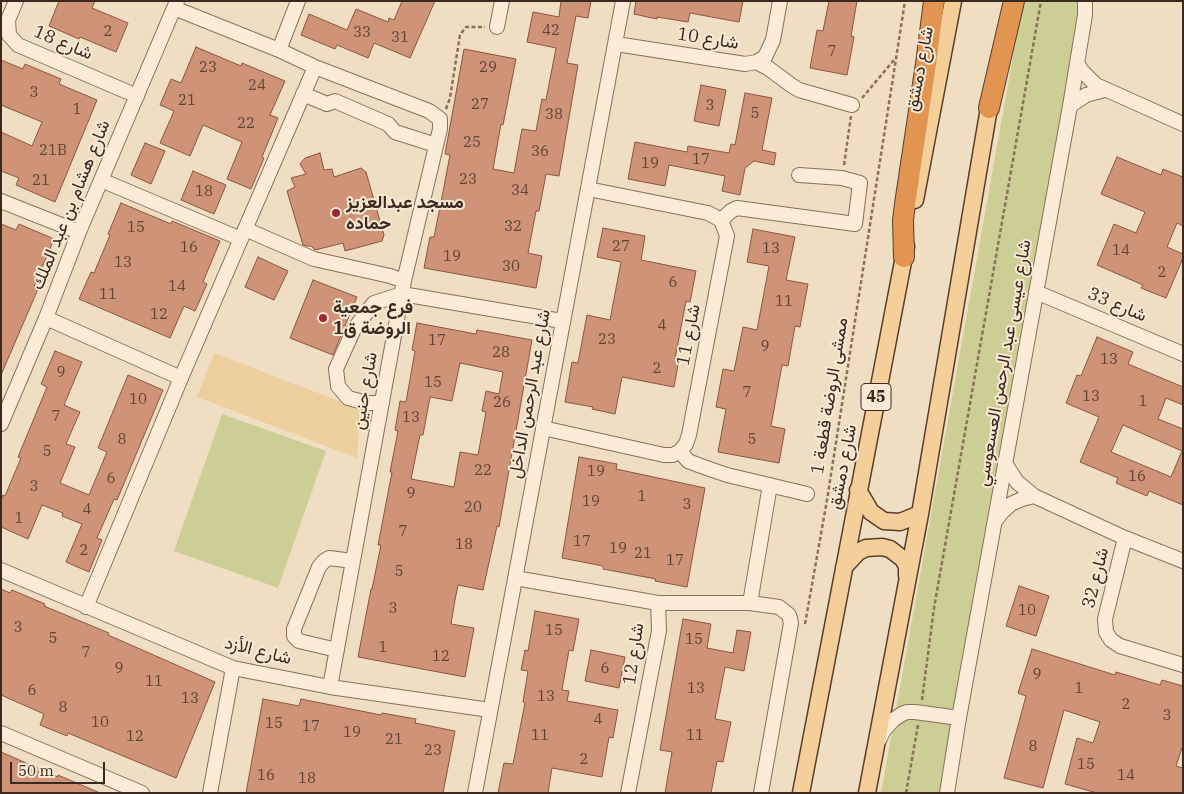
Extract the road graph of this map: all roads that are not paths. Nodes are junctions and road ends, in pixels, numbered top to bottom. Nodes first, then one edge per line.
1 (16, 1) edge
2 (298, 1) edge
3 (502, 1) edge
4 (623, 1) edge
5 (780, 1) edge
6 (934, 1) edge
7 (953, 1) edge
8 (1003, 1) edge
9 (1014, 1) edge
10 (1090, 1) edge
11 (175, 5) edge
12 (1085, 8) edge
13 (497, 27) road end
14 (616, 44) junction
15 (279, 50) junction
16 (756, 62) junction
17 (1077, 63) junction
18 (315, 67) junction
19 (1104, 90) junction
20 (303, 94) junction
21 (137, 96) junction
22 (852, 106) road end
23 (1070, 106) junction
24 (989, 108) junction
25 (1183, 124) edge
26 (436, 145) junction
27 (799, 175) dead end
28 (101, 180) junction
29 (588, 189) junction
30 (1, 200) edge
31 (721, 220) junction
32 (79, 232) junction
33 (243, 234) junction
34 (904, 257) junction
35 (403, 287) junction
36 (1036, 292) junction
37 (46, 318) junction
38 (562, 321) junction
39 (1183, 354) edge
40 (181, 378) junction
41 (382, 403) junction
42 (1, 424) edge
43 (543, 428) junction
44 (680, 451) junction
45 (1006, 463) junction
46 (770, 485) junction
47 (858, 490) junction
48 (807, 494) dead end
49 (1034, 496) junction
50 (920, 514) junction
51 (994, 521) junction
52 (1125, 538) junction
53 (353, 561) junction
54 (1183, 561) edge
55 (844, 567) junction
56 (1, 570) edge
57 (515, 578) junction
58 (908, 578) junction
59 (658, 603) junction
60 (750, 603) junction
61 (86, 607) junction
62 (337, 650) junction
63 (1183, 665) edge
64 (233, 668) junction
65 (330, 687) junction
66 (490, 710) junction
67 (959, 718) junction
68 (1, 733) edge
69 (874, 752) junction
70 (142, 793) edge
71 (210, 793) edge
72 (475, 793) edge
73 (628, 793) edge
74 (761, 793) edge
75 (801, 793) edge
76 (867, 793) edge
77 (947, 793) edge

1 - 21 street, شارع 18
2 - 15 street
3 - 13 street
4 - 14 street, شارع عبد الرحمن الداخل
5 - 16 street, شارع 10
6 - 34 highway
7 - 34 main road, شارع دمشق / 45
8 - 24 main road
9 - 24 highway
10 - 12 street, شارع عيسى عبد الرحمن العسعوسي
11 - 15 street
11 - 21 street, شارع هشام بن عبد الملك
12 - 17 street, شارع عيسى عبد الرحمن العسعوسي
14 - 16 street, شارع 10
14 - 29 street, شارع عبد الرحمن الداخل
15 - 18 street
16 - 22 street
17 - 19 street
17 - 23 street, شارع عيسى عبد الرحمن العسعوسي
18 - 20 street
18 - 26 street, شارع حنين
19 - 23 street
19 - 25 street
20 - 26 street
20 - 33 street
21 - 28 street, شارع هشام بن عبد الملك
23 - 36 street, شارع عيسى عبد الرحمن العسعوسي
24 - 50 main road
26 - 35 street, شارع حنين
27 - 31 street
28 - 32 street, شارع هشام بن عبد الملك
28 - 33 street
29 - 31 street
29 - 38 street, شارع عبد الرحمن الداخل
30 - 32 street
31 - 44 street, شارع 11
32 - 37 street, شارع هشام بن عبد الملك
33 - 35 street
33 - 40 street
34 - 47 main road, شارع دمشق / 45
35 - 38 street
35 - 41 street, شارع حنين
35 - 41 street
36 - 39 street, شارع 33
36 - 45 street, شارع عيسى عبد الرحمن العسعوسي
37 - 40 street
37 - 42 street, شارع هشام بن عبد الملك
38 - 43 street, شارع عبد الرحمن الداخل
40 - 61 street
41 - 53 street, شارع حنين
43 - 44 street
43 - 57 street, شارع عبد الرحمن الداخل
44 - 46 street
45 - 49 street, شارع 32
45 - 51 street, شارع عيسى عبد الرحمن العسعوسي
46 - 48 street
46 - 60 street
47 - 50 main road
47 - 55 main road, شارع دمشق / 45
49 - 51 street
49 - 52 street, شارع 32
50 - 58 main road
51 - 67 street, شارع عيسى عبد الرحمن العسعوسي
52 - 54 street, شارع 32
52 - 63 street, شارع 32
53 - 62 street, شارع حنين
53 - 62 street
55 - 58 main road
55 - 75 main road, شارع دمشق / 45
56 - 61 street, شارع الأزد
57 - 59 street, شارع 12
57 - 66 street, شارع عبد الرحمن الداخل
58 - 69 main road
59 - 60 street
59 - 73 street, شارع 12
60 - 74 street
61 - 64 street, شارع الأزد
62 - 65 street, شارع حنين
64 - 65 street, شارع الأزد
64 - 71 street
65 - 66 street, شارع الأزد
66 - 72 street, شارع عبد الرحمن الداخل
67 - 69 street
67 - 77 street, شارع عيسى عبد الرحمن العسعوسي
68 - 70 street
69 - 76 main road

